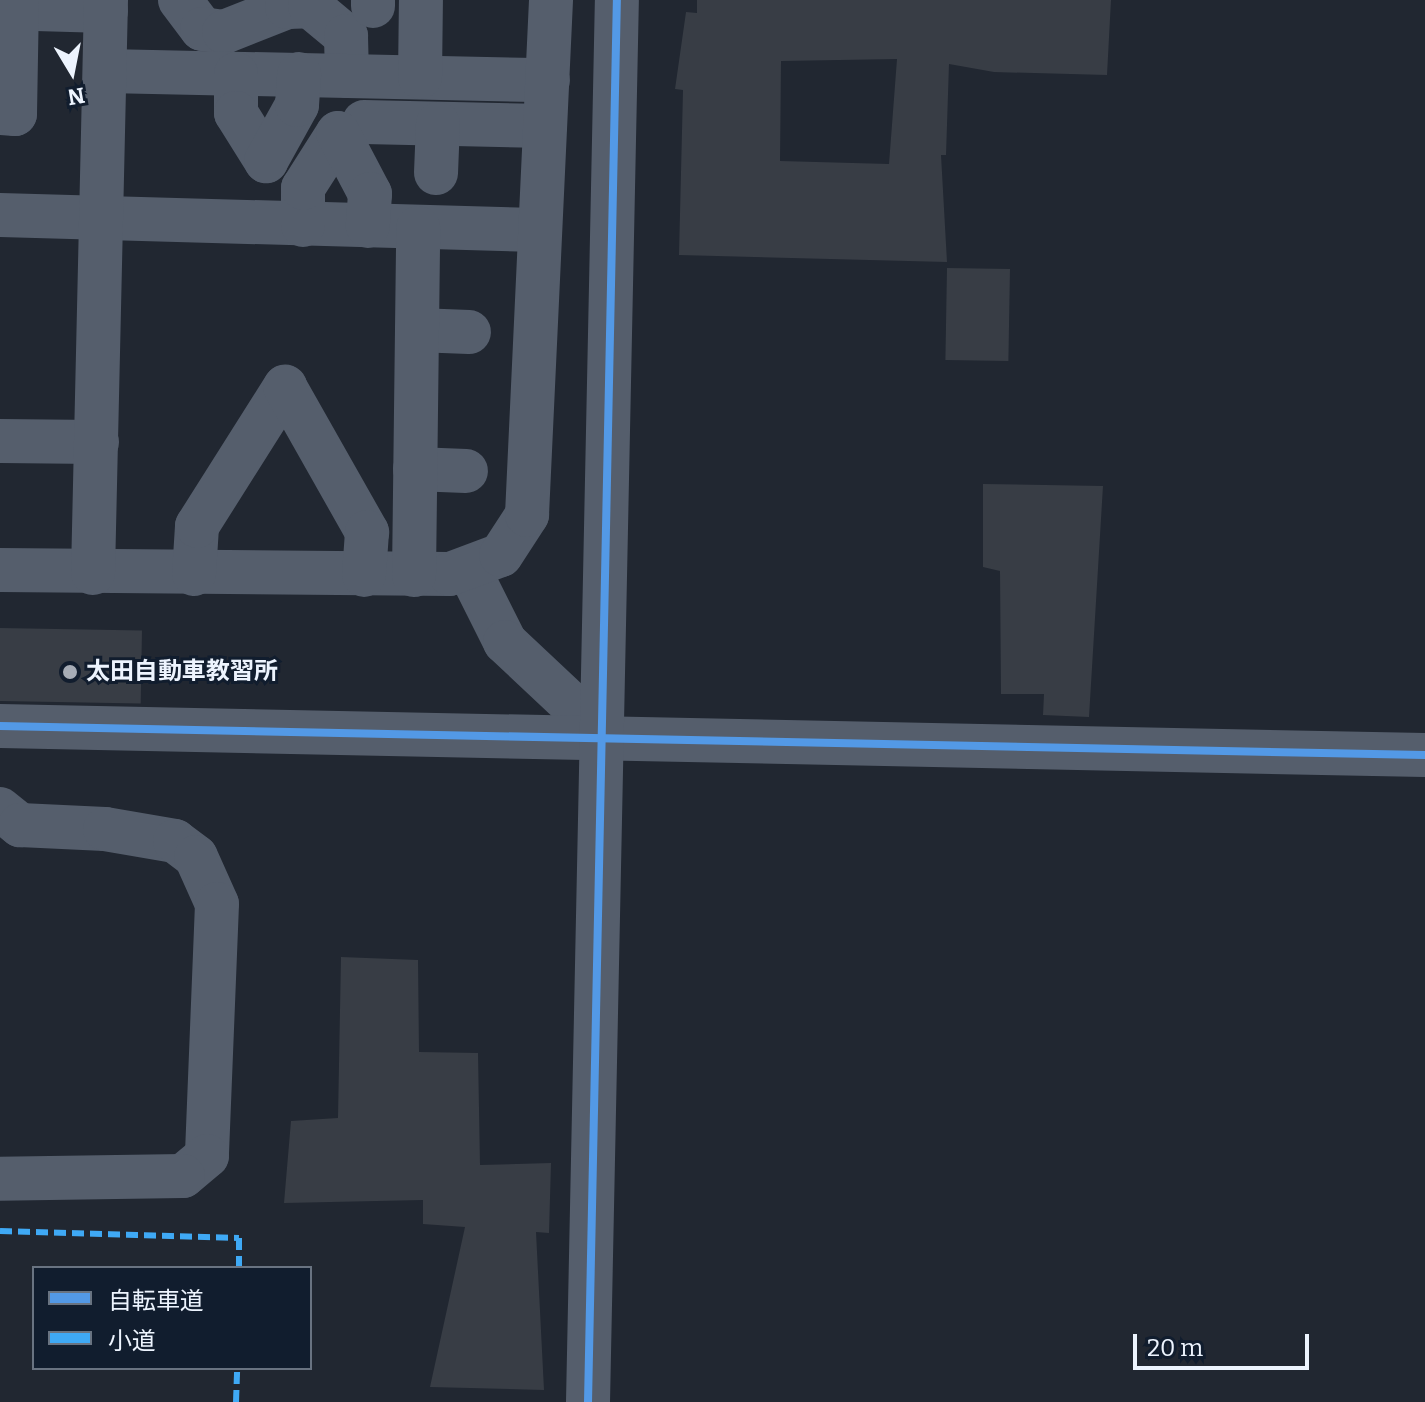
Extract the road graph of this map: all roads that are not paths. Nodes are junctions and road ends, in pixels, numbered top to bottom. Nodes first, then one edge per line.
1 (180, 0) edge
2 (421, 0) edge
3 (551, 0) edge
4 (617, 0) edge
5 (11, 5) edge
6 (106, 6) edge
7 (106, 71) junction
8 (236, 74) junction
9 (299, 74) junction
10 (347, 76) junction
11 (420, 77) junction
12 (548, 80) junction
13 (0, 113) edge
14 (364, 122) dead end
15 (438, 124) junction
16 (545, 126) junction
17 (436, 173) dead end
18 (0, 215) edge
19 (104, 218) junction
20 (303, 225) junction
21 (368, 226) junction
22 (418, 228) junction
23 (537, 230) junction
24 (417, 330) junction
25 (469, 332) dead end
26 (0, 441) edge
27 (97, 442) junction
28 (415, 469) junction
29 (466, 471) dead end
30 (468, 568) junction
31 (0, 570) edge
32 (93, 573) junction
33 (194, 574) junction
34 (364, 575) junction
35 (414, 575) junction
36 (0, 726) edge
37 (605, 736) junction
38 (1425, 755) edge
39 (7, 819) edge
40 (0, 1179) edge
41 (588, 1402) edge

1 - 10 street
2 - 11 street
3 - 12 street
4 - 37 street
5 - 6 street
5 - 13 street
6 - 7 street
7 - 8 street
7 - 19 street
8 - 9 street
8 - 9 street
9 - 10 street
10 - 11 street
11 - 12 street
12 - 16 street
14 - 15 street
15 - 16 street
15 - 17 street
16 - 23 street
18 - 19 street
19 - 20 street
19 - 27 street
20 - 21 street
20 - 21 street
21 - 22 street
22 - 23 street
22 - 24 street
23 - 30 street
24 - 25 street
24 - 28 street
26 - 27 street
27 - 32 street
28 - 29 street
28 - 35 street
30 - 35 street
30 - 37 street
31 - 32 street
32 - 33 street
33 - 34 street
33 - 34 street
34 - 35 street
36 - 37 street
37 - 38 street
37 - 41 street
39 - 40 street

